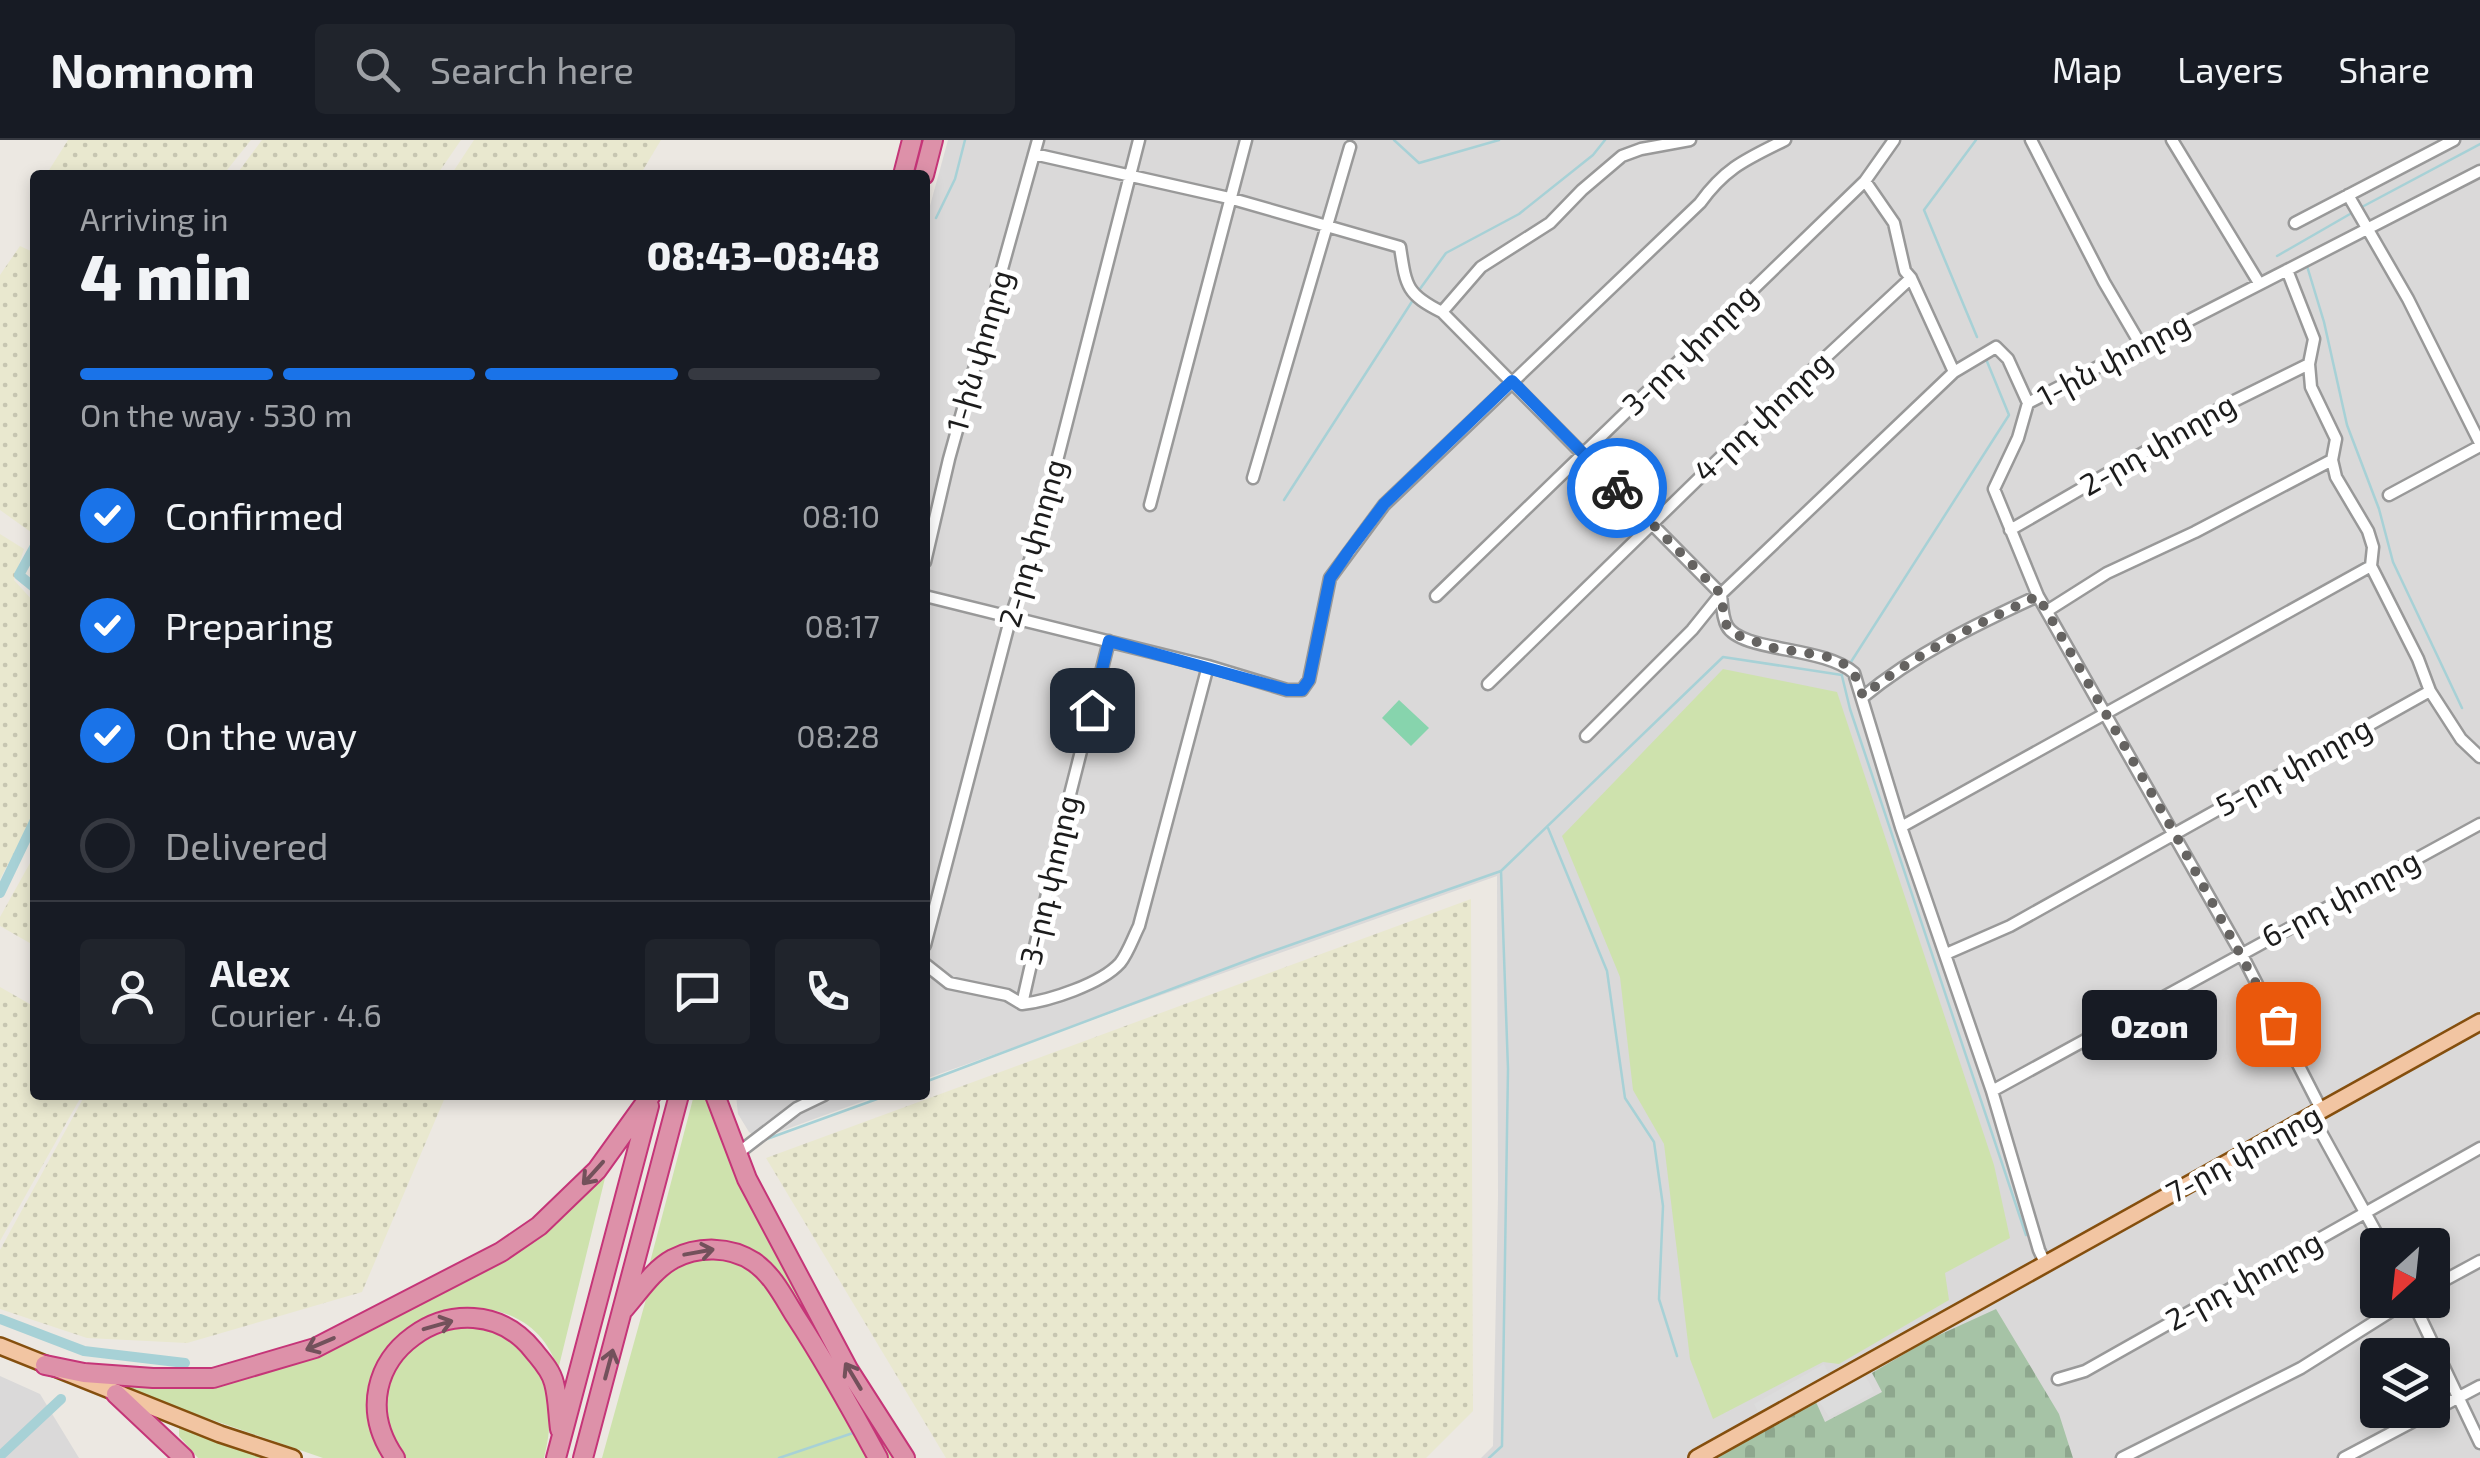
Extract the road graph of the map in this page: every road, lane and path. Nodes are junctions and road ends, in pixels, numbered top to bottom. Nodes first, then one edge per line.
1 (912, 140) edge
2 (933, 140) edge
3 (1038, 140) edge
4 (1139, 140) edge
5 (1246, 140) edge
6 (1690, 140) edge
7 (1785, 140) edge
8 (1894, 140) edge
9 (2031, 140) edge
10 (2172, 140) edge
11 (2454, 140) edge
12 (1350, 147) dead end
13 (1034, 154) junction
14 (904, 170) edge
15 (925, 170) edge
16 (2480, 171) edge
17 (1130, 174) junction
18 (1865, 181) junction
19 (2348, 195) junction
20 (1230, 198) junction
21 (2295, 223) dead end
22 (1325, 227) junction
23 (2369, 230) junction
24 (2287, 270) junction
25 (1912, 278) junction
26 (2258, 283) junction
27 (1442, 312) junction
28 (2142, 346) junction
29 (2309, 364) junction
30 (1954, 372) junction
31 (1512, 381) junction
32 (2028, 403) junction
33 (2480, 445) edge
34 (1582, 454) junction
35 (2332, 460) junction
36 (1253, 478) dead end
37 (2389, 495) dead end
38 (1150, 505) dead end
39 (1651, 524) junction
40 (2010, 530) junction
41 (930, 541) edge
42 (2370, 566) junction
43 (1721, 594) junction
44 (1436, 596) dead end
45 (2038, 596) junction
46 (930, 597) edge
47 (2047, 611) junction
48 (1011, 616) junction
49 (1109, 641) junction
50 (1208, 666) junction
51 (1488, 684) dead end
52 (2430, 691) junction
53 (1863, 696) junction
54 (2107, 712) junction
55 (1586, 736) dead end
56 (2480, 757) edge
57 (2480, 824) edge
58 (1902, 828) junction
59 (2175, 834) junction
60 (930, 926) edge
61 (2241, 953) junction
62 (1946, 954) junction
63 (930, 968) edge
64 (1022, 1004) junction
65 (2480, 1022) edge
66 (1992, 1091) junction
67 (647, 1100) edge
68 (650, 1100) edge
69 (678, 1100) edge
70 (716, 1100) edge
71 (798, 1100) edge
72 (814, 1100) edge
73 (797, 1108) junction
74 (2317, 1114) junction
75 (2480, 1148) edge
76 (737, 1154) junction
77 (2366, 1213) junction
78 (2374, 1228) edge
79 (2480, 1261) edge
80 (2046, 1265) junction
81 (2450, 1277) edge
82 (624, 1309) junction
83 (2382, 1318) edge
84 (2420, 1318) edge
85 (0, 1346) edge
86 (45, 1365) junction
87 (2058, 1379) dead end
88 (2480, 1386) edge
89 (116, 1394) junction
90 (2461, 1396) junction
91 (562, 1438) junction
92 (2480, 1443) edge
93 (184, 1458) edge
94 (293, 1458) edge
95 (396, 1458) edge
96 (556, 1458) edge
97 (583, 1458) edge
98 (878, 1458) edge
99 (905, 1458) edge
100 (1697, 1458) edge
101 (2122, 1458) edge
102 (2344, 1458) edge

1 - 14 highway
2 - 15 highway
3 - 13 street, 1-ին փողոց
4 - 17 street, 2-րդ փողոց
5 - 20 street
6 - 27 street
7 - 31 street
8 - 18 street, 3-րդ փողոց
9 - 28 street
10 - 26 street
11 - 19 street
12 - 22 street
13 - 17 street
13 - 41 street, 1-ին փողոց
16 - 23 street, 1-ին փողոց
17 - 20 street
17 - 48 street, 2-րդ փողոց
18 - 25 street
18 - 34 street, 3-րդ փողոց
19 - 21 street
19 - 23 street
20 - 22 street
20 - 38 street
22 - 27 street
22 - 36 street
23 - 24 street, 1-ին փողոց
23 - 33 street
24 - 26 street, 1-ին փողոց
24 - 29 street
25 - 30 street
25 - 39 street, 4-րդ փողոց
26 - 28 street, 1-ին փողոց
27 - 31 street
28 - 32 street, 1-ին փողոց
29 - 35 street
29 - 40 street, 2-րդ փողոց
30 - 32 street
30 - 43 street
31 - 34 street
31 - 50 street
32 - 40 street, 1-ին փողոց
33 - 37 street
34 - 39 street
34 - 44 street, 3-րդ փողոց
35 - 42 street
35 - 47 street
39 - 43 street
39 - 51 street, 4-րդ փողոց
40 - 45 street, 1-ին փողոց
42 - 52 street
42 - 54 street
43 - 53 street
43 - 55 street
45 - 47 street, 1-ին փողոց
45 - 53 street
46 - 48 street
47 - 54 street, 1-ին փողոց
48 - 49 street
48 - 60 street, 2-րդ փողոց
49 - 50 street
49 - 64 street, 3-րդ փողոց
50 - 64 street
52 - 56 street
52 - 59 street, 5-րդ փողոց
53 - 58 street
54 - 58 street
54 - 59 street, 1-ին փողոց
57 - 61 street, 6-րդ փողոց
58 - 62 street
59 - 61 street, 1-ին փողոց
59 - 62 street, 5-րդ փողոց
61 - 66 street, 6-րդ փողոց
61 - 74 street, 1-ին փողոց
62 - 66 street
63 - 64 street
65 - 74 main road, 7-րդ փողոց
66 - 80 street
67 -> 86 highway
68 - 91 highway
69 - 82 highway
70 - 76 highway
71 - 73 street
72 - 73 street
73 - 76 street
74 - 77 street, 1-ին փողոց
74 - 80 main road, 7-րդ փողոց
75 - 77 street, 2-րդ փողոց
99 -> 76 highway
77 - 78 street, 1-ին փողոց
77 - 87 street, 2-րդ փողոց
79 - 81 street
80 - 100 main road, 7-րդ փողոց
97 -> 82 highway
82 -> 98 highway
83 - 101 street
84 - 90 street
85 - 86 main road
86 - 89 main road
88 - 90 street
89 - 93 highway
89 - 94 main road
90 - 92 street
90 - 102 street
95 -> 91 highway
91 - 96 highway

